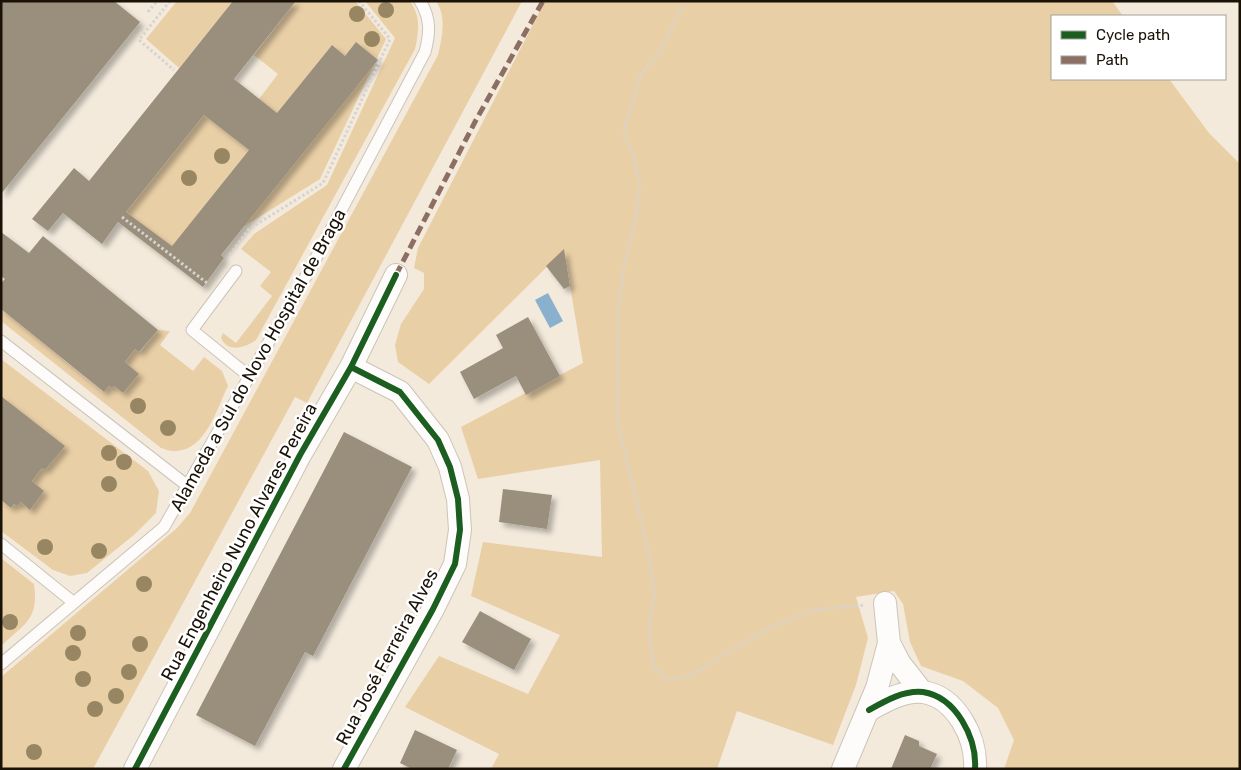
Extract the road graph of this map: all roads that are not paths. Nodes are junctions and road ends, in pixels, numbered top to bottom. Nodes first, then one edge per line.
1 (420, 1) edge
2 (236, 271) dead end
3 (396, 275) dead end
4 (1, 341) edge
5 (351, 367) junction
6 (250, 377) junction
7 (189, 487) junction
8 (1, 544) edge
9 (73, 602) junction
10 (885, 603) road end
11 (889, 643) junction
12 (1, 664) edge
13 (922, 692) junction
14 (869, 710) junction
15 (134, 769) edge
16 (344, 769) edge
17 (843, 769) edge
18 (975, 769) edge

1 - 6 lane, Alameda a Sul do Novo Hospital de Braga
2 - 6 lane
3 - 5 street, Rua Engenheiro Nuno Alvares Pereira
4 - 7 lane
5 - 15 street, Rua Engenheiro Nuno Alvares Pereira
5 - 16 street, Rua José Ferreira Alves
6 - 7 lane, Alameda a Sul do Novo Hospital de Braga
7 - 9 lane, Alameda a Sul do Novo Hospital de Braga
8 - 9 lane
9 - 12 lane, Alameda a Sul do Novo Hospital de Braga
10 - 11 street
11 - 13 street
11 - 14 street
13 - 14 street
13 - 18 street
14 - 17 street

